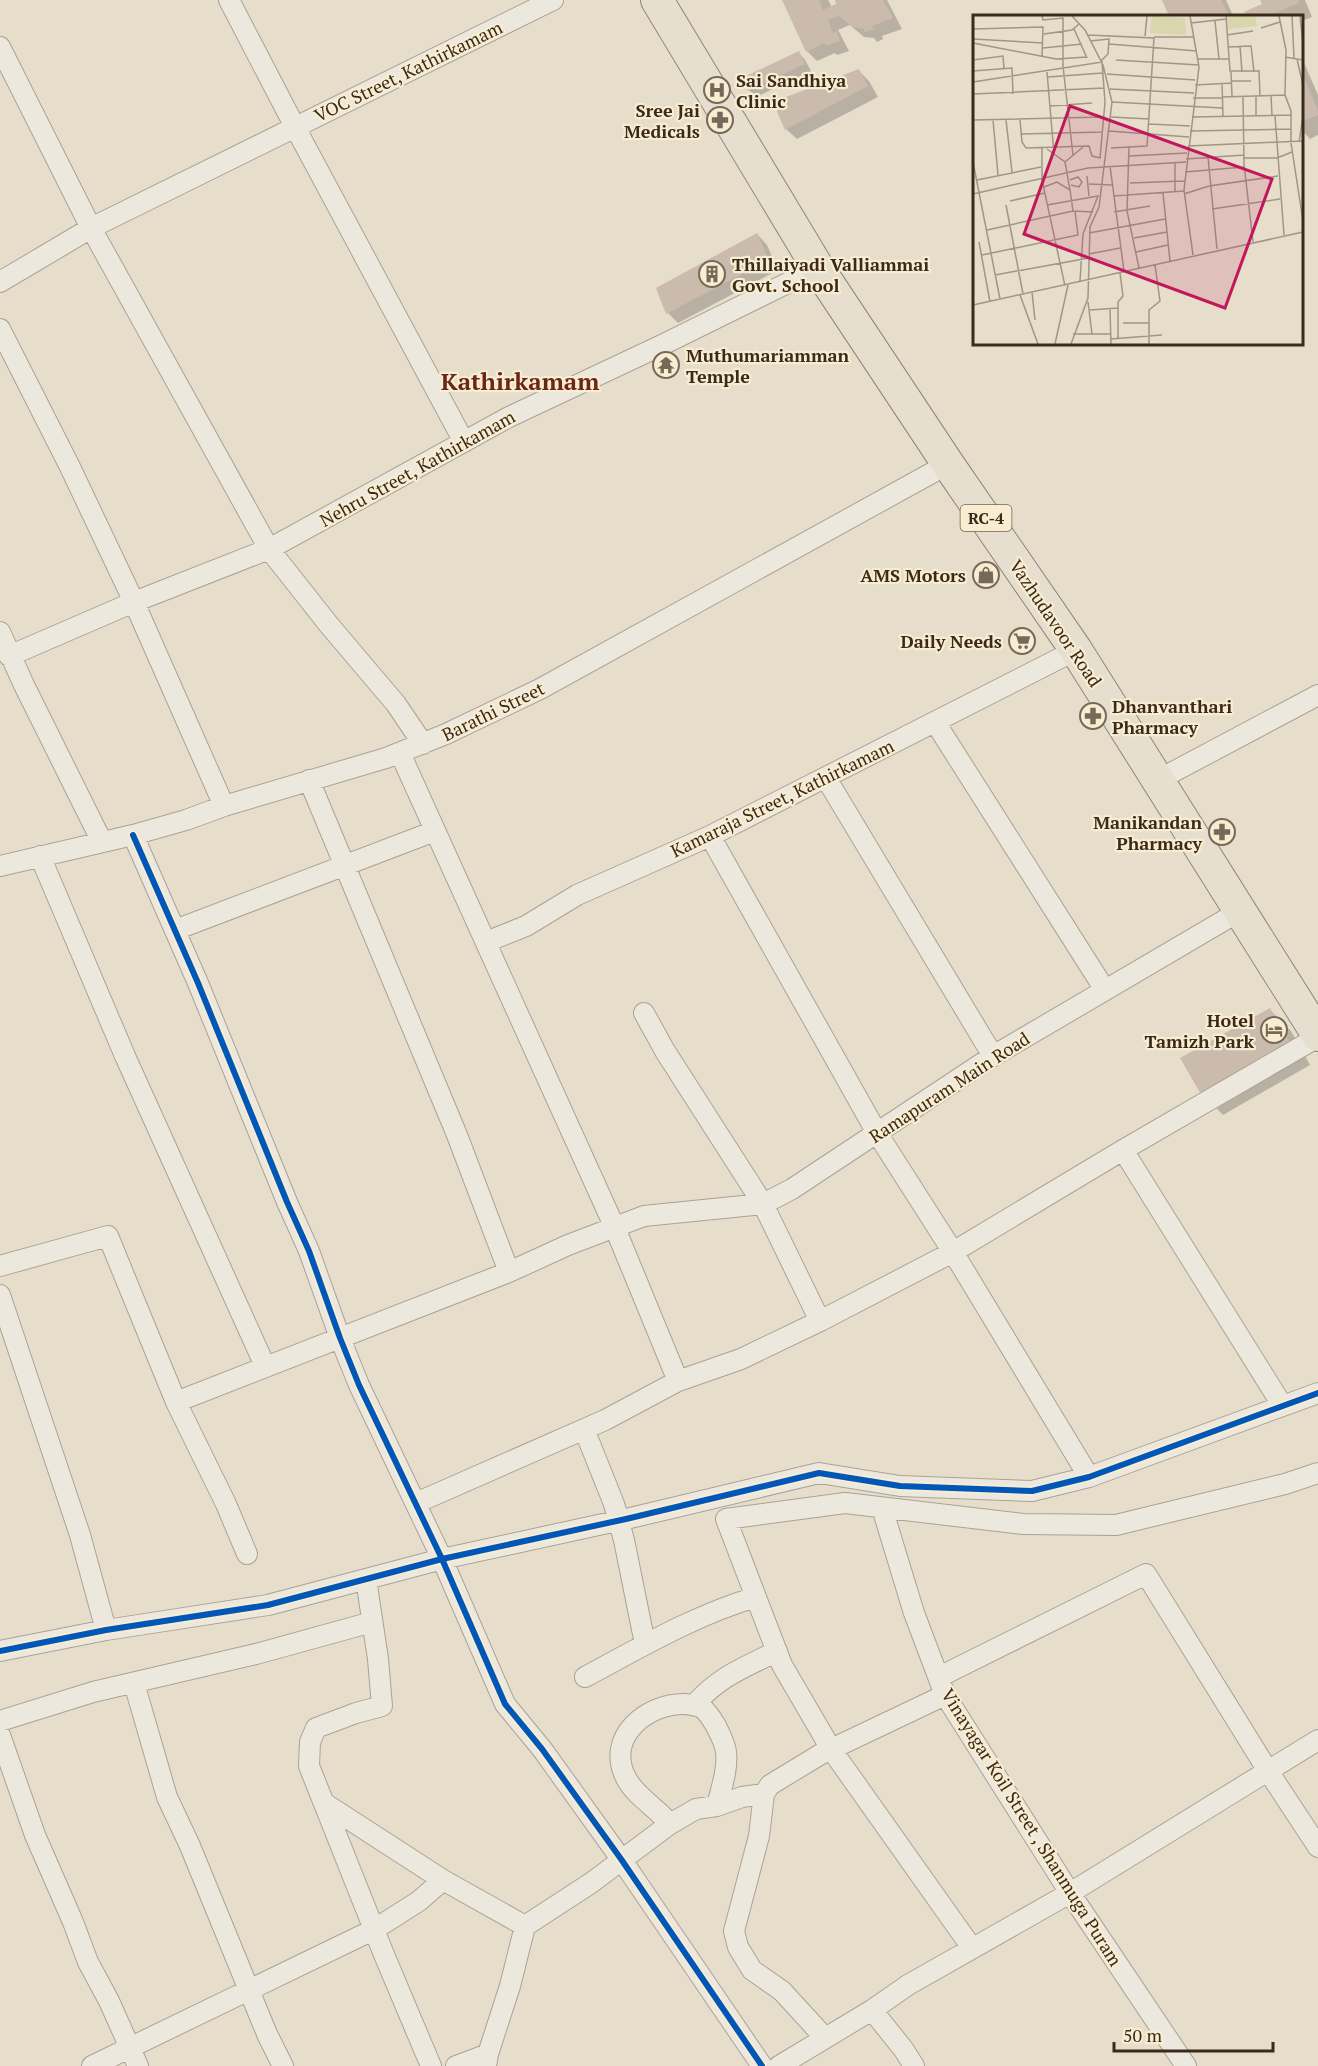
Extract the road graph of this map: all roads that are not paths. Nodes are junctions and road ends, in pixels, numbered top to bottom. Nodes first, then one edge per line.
1 (229, 0) edge
2 (553, 0) edge
3 (657, 0) edge
4 (0, 47) edge
5 (295, 127) junction
6 (91, 228) junction
7 (818, 268) junction
8 (0, 282) edge
9 (0, 329) edge
10 (464, 442) junction
11 (948, 464) junction
12 (269, 549) junction
13 (134, 602) junction
14 (0, 632) edge
15 (1076, 650) junction
16 (9, 656) junction
17 (1318, 695) edge
18 (935, 722) junction
19 (423, 744) junction
20 (400, 753) junction
21 (826, 778) junction
22 (309, 780) junction
23 (1158, 780) junction
24 (224, 806) junction
25 (435, 831) junction
26 (134, 835) junction
27 (710, 836) junction
28 (102, 842) junction
29 (40, 856) junction
30 (345, 865) junction
31 (0, 866) edge
32 (1239, 911) junction
33 (175, 930) junction
34 (486, 942) junction
35 (1106, 990) junction
36 (644, 1013) dead end
37 (1318, 1036) edge
38 (993, 1056) junction
39 (877, 1133) junction
40 (1123, 1150) junction
41 (763, 1204) junction
42 (615, 1228) junction
43 (953, 1252) junction
44 (0, 1266) edge
45 (509, 1272) junction
46 (0, 1295) edge
47 (820, 1321) junction
48 (340, 1338) junction
49 (265, 1366) junction
50 (678, 1381) junction
51 (1318, 1393) edge
52 (176, 1402) junction
53 (1282, 1406) junction
54 (584, 1429) junction
55 (1318, 1473) edge
56 (1089, 1477) junction
57 (416, 1503) junction
58 (882, 1508) junction
59 (619, 1520) junction
60 (247, 1554) dead end
61 (442, 1559) junction
62 (366, 1579) junction
63 (756, 1597) junction
64 (372, 1622) junction
65 (106, 1629) junction
66 (645, 1644) junction
67 (0, 1652) edge
68 (777, 1652) junction
69 (585, 1677) dead end
70 (134, 1683) junction
71 (942, 1686) junction
72 (694, 1705) junction
73 (0, 1721) edge
74 (0, 1736) edge
75 (1318, 1740) edge
76 (831, 1749) junction
77 (1268, 1770) junction
78 (764, 1794) junction
79 (324, 1803) junction
80 (717, 1806) junction
81 (670, 1824) junction
82 (1318, 1847) edge
83 (621, 1859) junction
84 (443, 1880) junction
85 (1070, 1893) junction
86 (525, 1926) junction
87 (375, 1929) junction
88 (972, 1948) junction
89 (249, 1989) junction
90 (872, 2010) junction
91 (825, 2038) junction
92 (130, 2047) junction
93 (487, 2060) edge
94 (92, 2066) edge
95 (138, 2066) edge
96 (282, 2066) edge
97 (431, 2066) edge
98 (456, 2066) edge
99 (762, 2066) edge
100 (779, 2066) edge
101 (914, 2066) edge
102 (1186, 2066) edge

1 - 5 street
2 - 5 street, VOC Street, Kathirkamam
3 - 7 main road, Vazhudavoor Road / RC-4
4 - 6 street
5 - 6 street, VOC Street, Kathirkamam
5 - 10 street
6 - 8 street, VOC Street, Kathirkamam
6 - 12 street
7 - 10 street, Nehru Street, Kathirkamam
7 - 11 main road, Vazhudavoor Road / RC-4
9 - 13 street
10 - 12 street, Nehru Street, Kathirkamam
11 - 15 main road, Vazhudavoor Road / RC-4
11 - 19 street, Barathi Street
12 - 13 street, Nehru Street, Kathirkamam
12 - 19 street
13 - 16 street, Nehru Street, Kathirkamam
13 - 24 street
14 - 16 street
15 - 18 street, Kamaraja Street, Kathirkamam
15 - 23 main road, Vazhudavoor Road / RC-4
16 - 28 street
17 - 23 street
18 - 21 street, Kamaraja Street, Kathirkamam
18 - 35 street
19 - 20 street, Barathi Street
20 - 22 street, Barathi Street
20 - 25 street
21 - 27 street, Kamaraja Street, Kathirkamam
21 - 38 street
22 - 24 street, Barathi Street
22 - 30 street
23 - 32 main road, Vazhudavoor Road / RC-4
24 - 26 street, Barathi Street
25 - 30 street
25 - 34 street
26 - 28 street, Barathi Street
26 - 33 street
27 - 34 street, Kamaraja Street, Kathirkamam
27 - 39 street
28 - 29 street, Barathi Street
29 - 31 street, Barathi Street
29 - 49 street
30 - 33 street
30 - 45 street
32 - 35 street, Ramapuram Main Road
32 - 37 main road, Vazhudavoor Road / RC-4
33 - 48 street
34 - 42 street
35 - 38 street, Ramapuram Main Road
36 - 41 street
37 - 40 street
38 - 39 street, Ramapuram Main Road
39 - 41 street, Ramapuram Main Road
39 - 43 street
40 - 43 street
40 - 53 street
41 - 42 street, Ramapuram Main Road
41 - 47 street
42 - 45 street, Ramapuram Main Road
42 - 50 street
43 - 47 street
43 - 56 street
44 - 52 street
45 - 48 street, Ramapuram Main Road
46 - 65 street
47 - 50 street
48 - 49 street, Ramapuram Main Road
48 - 57 street
49 - 52 street, Ramapuram Main Road
50 - 54 street
51 - 53 street
52 - 60 street
53 - 56 street
54 - 57 street
54 - 59 street
55 - 58 street
56 - 59 street
57 - 61 street
58 - 63 street
58 - 71 street, Vinayagar Koil Street , Shanmuga Puram
59 - 61 street
59 - 66 street
61 - 62 street
61 - 83 street
62 - 64 street
62 - 65 street
63 - 66 street
63 - 68 street
64 - 70 street
64 - 79 street
65 - 67 street
66 - 69 street
68 - 72 street
68 - 76 street
70 - 73 street
70 - 89 street
71 - 76 street
71 - 77 street
71 - 85 street, Vinayagar Koil Street , Shanmuga Puram
72 - 80 street
72 - 81 street
74 - 92 street
75 - 77 street
76 - 78 street
76 - 88 street
77 - 82 street
77 - 85 street
78 - 80 street
78 - 91 street
79 - 84 street
79 - 87 street
80 - 81 street
81 - 83 street
83 - 86 street
83 - 99 street
84 - 86 street
84 - 87 street
85 - 88 street
85 - 102 street, Vinayagar Koil Street , Shanmuga Puram
86 - 93 street
87 - 89 street
87 - 97 street
88 - 90 street
89 - 92 street
89 - 96 street
90 - 91 street
90 - 101 street
91 - 100 street
92 - 94 street
92 - 95 street
93 - 98 street

